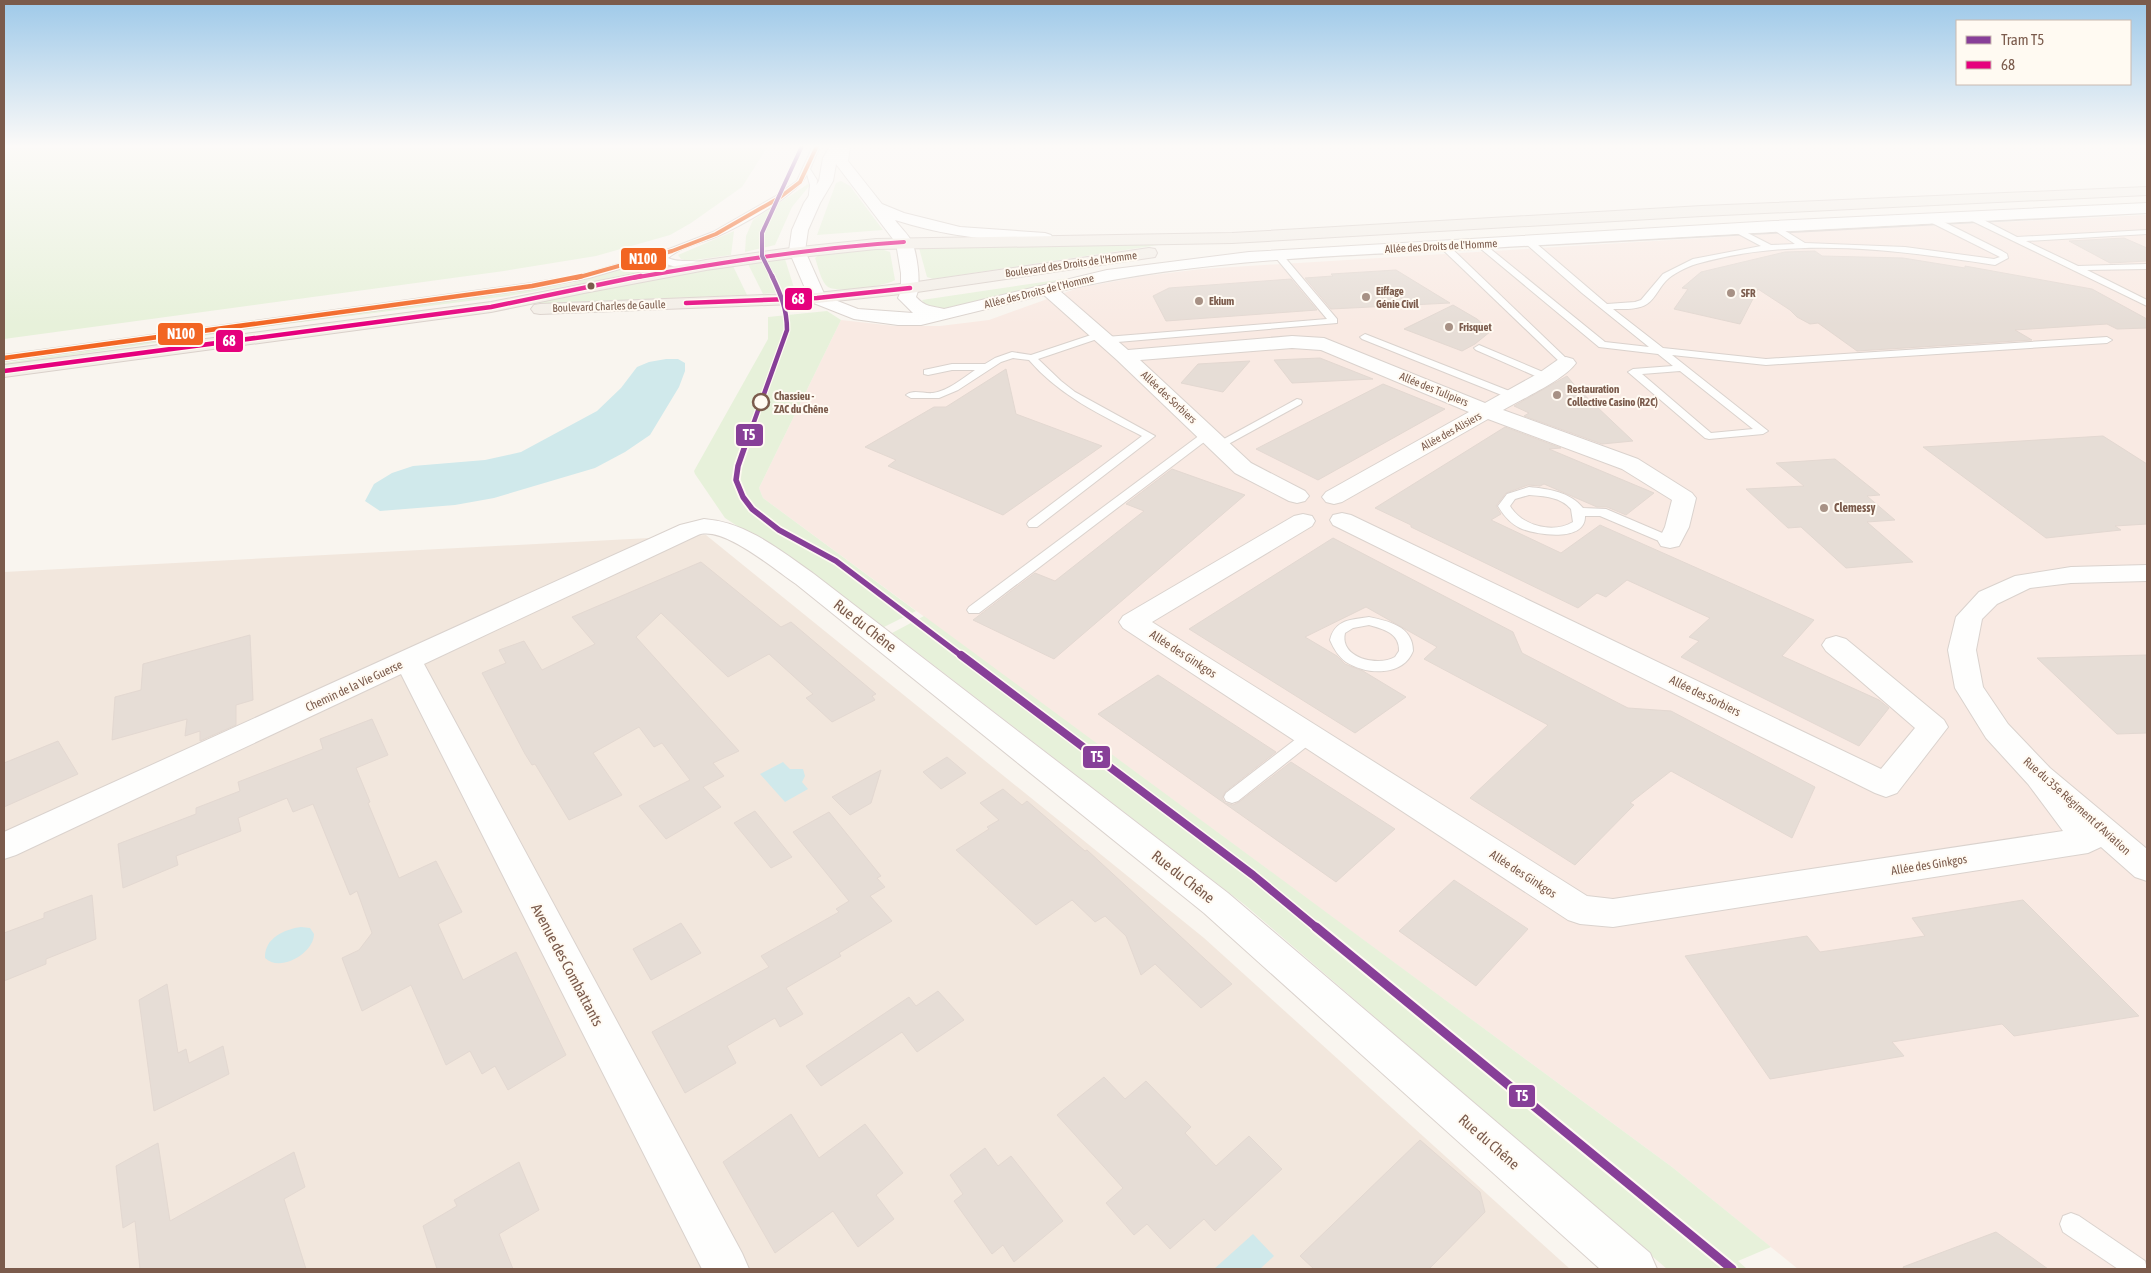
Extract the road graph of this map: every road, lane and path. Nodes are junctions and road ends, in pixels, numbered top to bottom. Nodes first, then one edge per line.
1 (766, 205) edge
2 (811, 205) edge
3 (877, 205) edge
4 (1833, 205) edge
5 (879, 208) junction
6 (2147, 208) edge
7 (1971, 216) junction
8 (1929, 218) junction
9 (1774, 226) junction
10 (1734, 228) junction
11 (2147, 232) edge
12 (1232, 238) junction
13 (1062, 239) junction
14 (2017, 239) junction
15 (1528, 241) junction
16 (904, 242) junction
17 (1479, 244) junction
18 (1444, 246) junction
19 (1804, 246) junction
20 (1770, 248) junction
21 (672, 251) junction
22 (797, 251) junction
23 (1279, 256) junction
24 (715, 264) junction
25 (2147, 266) edge
26 (2078, 269) junction
27 (910, 288) junction
28 (1047, 289) junction
29 (817, 298) junction
30 (2147, 303) edge
31 (491, 307) junction
32 (1607, 307) junction
33 (949, 314) junction
34 (1103, 337) junction
35 (1365, 337) dead end
36 (2106, 340) dead end
37 (1479, 348) dead end
38 (1663, 351) junction
39 (1124, 356) junction
40 (4, 358) edge
41 (1032, 358) junction
42 (1566, 363) joint
43 (990, 367) junction
44 (1684, 368) junction
45 (4, 371) edge
46 (928, 372) dead end
47 (1546, 377) junction
48 (911, 395) dead end
49 (1513, 396) junction
50 (1297, 402) dead end
51 (1486, 411) junction
52 (1213, 440) junction
53 (1300, 508) junction
54 (1338, 508) junction
55 (1579, 512) junction
56 (1033, 524) dead end
57 (704, 526) joint
58 (1670, 541) joint
59 (2147, 573) edge
60 (974, 610) dead end
61 (1836, 645) dead end
62 (1340, 650) joint
63 (408, 661) junction
64 (1310, 736) junction
65 (2039, 776) junction
66 (1232, 797) dead end
67 (4, 846) edge
68 (2147, 868) edge
69 (2072, 1224) dead end
70 (726, 1269) edge
71 (1634, 1269) edge
72 (2137, 1269) edge

1 - 21 lane
2 - 22 street
3 - 5 street
4 - 12 main road, Boulevard des Droits de l'Homme
5 - 13 street
5 - 16 street
6 - 7 street, Allée des Droits de l'Homme
7 - 8 street, Allée des Droits de l'Homme
7 - 14 lane
8 - 9 street, Allée des Droits de l'Homme
8 - 19 lane
9 - 10 street, Allée des Droits de l'Homme
9 - 19 lane
10 - 15 street, Allée des Droits de l'Homme
10 - 20 lane
11 - 14 lane
12 - 13 main road, Boulevard des Droits de l'Homme
12 - 27 main road, Boulevard des Droits de l'Homme
13 - 16 main road, Boulevard des Droits de l'Homme
14 - 26 lane
15 - 17 street, Allée des Droits de l'Homme
15 - 32 lane
16 - 22 main road, Boulevard des Droits de l'Homme
16 - 27 street, Allée des Droits de l'Homme
17 - 18 street, Allée des Droits de l'Homme
17 - 38 lane
18 - 23 street, Allée des Droits de l'Homme
18 - 42 lane
19 - 20 lane
20 - 32 lane
21 - 24 lane
21 - 40 lane
22 - 24 main road, Boulevard Charles de Gaulle
22 - 29 street
23 - 28 street, Allée des Droits de l'Homme
23 - 34 lane
24 - 31 main road, Boulevard Charles de Gaulle
25 - 26 lane
26 - 30 lane
27 - 29 main road, Boulevard des Droits de l'Homme
27 - 33 street, Allée des Droits de l'Homme
28 - 33 street, Allée des Droits de l'Homme
28 - 34 street, Allée des Sorbiers
29 - 31 main road, Boulevard Charles de Gaulle
29 - 33 street, Allée des Droits de l'Homme
31 - 45 main road, Boulevard Charles de Gaulle
32 - 38 lane
34 - 39 street, Allée des Sorbiers
34 - 41 lane
35 - 49 lane
36 - 38 lane
37 - 47 lane
38 - 44 lane
39 - 51 street, Allée des Tulipiers
39 - 52 street, Allée des Sorbiers
41 - 43 lane
41 - 56 lane
42 - 47 street, Allée des Alisiers
43 - 46 lane
43 - 48 lane
44 - 44 lane
47 - 49 street, Allée des Alisiers
49 - 51 street, Allée des Alisiers
50 - 52 lane
51 - 54 street, Allée des Alisiers
51 - 58 street, Allée des Tulipiers
52 - 53 street, Allée des Sorbiers
52 - 60 lane
53 - 54 street
53 - 64 street, Allée des Ginkgos
54 - 61 street, Allée des Sorbiers
55 - 55 lane
55 - 58 lane
57 - 63 street, Chemin de la Vie Guerse
57 - 71 street, Rue du Chêne
59 - 65 street, Rue du 35e Régiment d'Aviation
62 - 62 lane
63 - 67 street, Chemin de la Vie Guerse
63 - 70 street, Avenue des Combattants
64 - 65 street, Allée des Ginkgos
64 - 66 lane
65 - 68 street, Rue du 35e Régiment d'Aviation
69 - 72 lane

